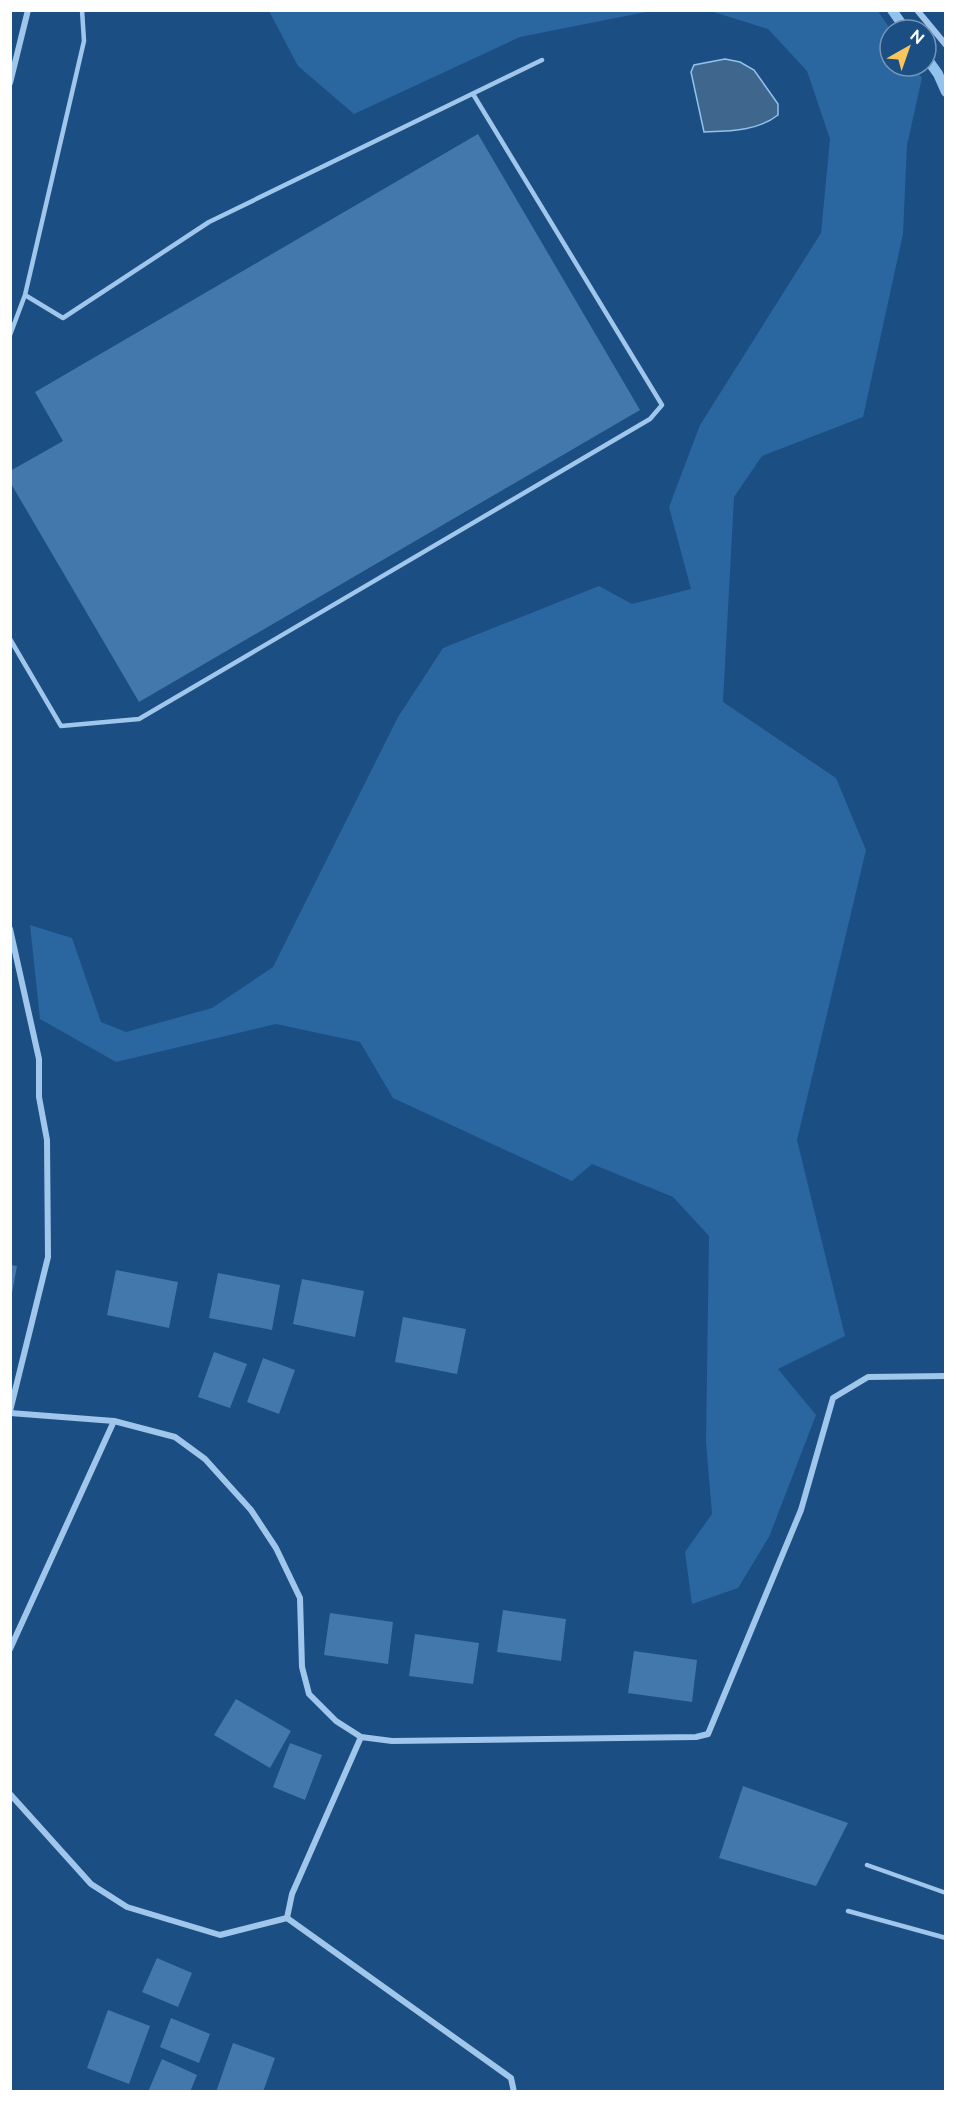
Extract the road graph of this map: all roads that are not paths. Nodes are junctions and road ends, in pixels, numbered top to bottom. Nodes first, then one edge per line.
1 (28, 10) edge
2 (82, 10) edge
3 (917, 10) edge
4 (945, 45) edge
5 (542, 60) dead end
6 (10, 83) edge
7 (473, 94) junction
8 (25, 295) junction
9 (10, 335) edge
10 (10, 639) edge
11 (10, 929) edge
12 (945, 1376) edge
13 (10, 1412) edge
14 (114, 1421) junction
15 (10, 1649) edge
16 (361, 1737) junction
17 (10, 1794) edge
18 (867, 1866) dead end
19 (945, 1893) edge
20 (848, 1911) dead end
21 (287, 1918) junction
22 (945, 1938) edge
23 (516, 2091) edge

1 - 6 street
2 - 8 lane
3 - 4 street
5 - 7 lane
7 - 8 lane
7 - 10 lane
8 - 9 lane
11 - 13 street
12 - 16 street
13 - 14 street
14 - 15 street
14 - 16 street
16 - 21 street
17 - 21 street
18 - 19 lane
20 - 22 lane
21 - 23 street

